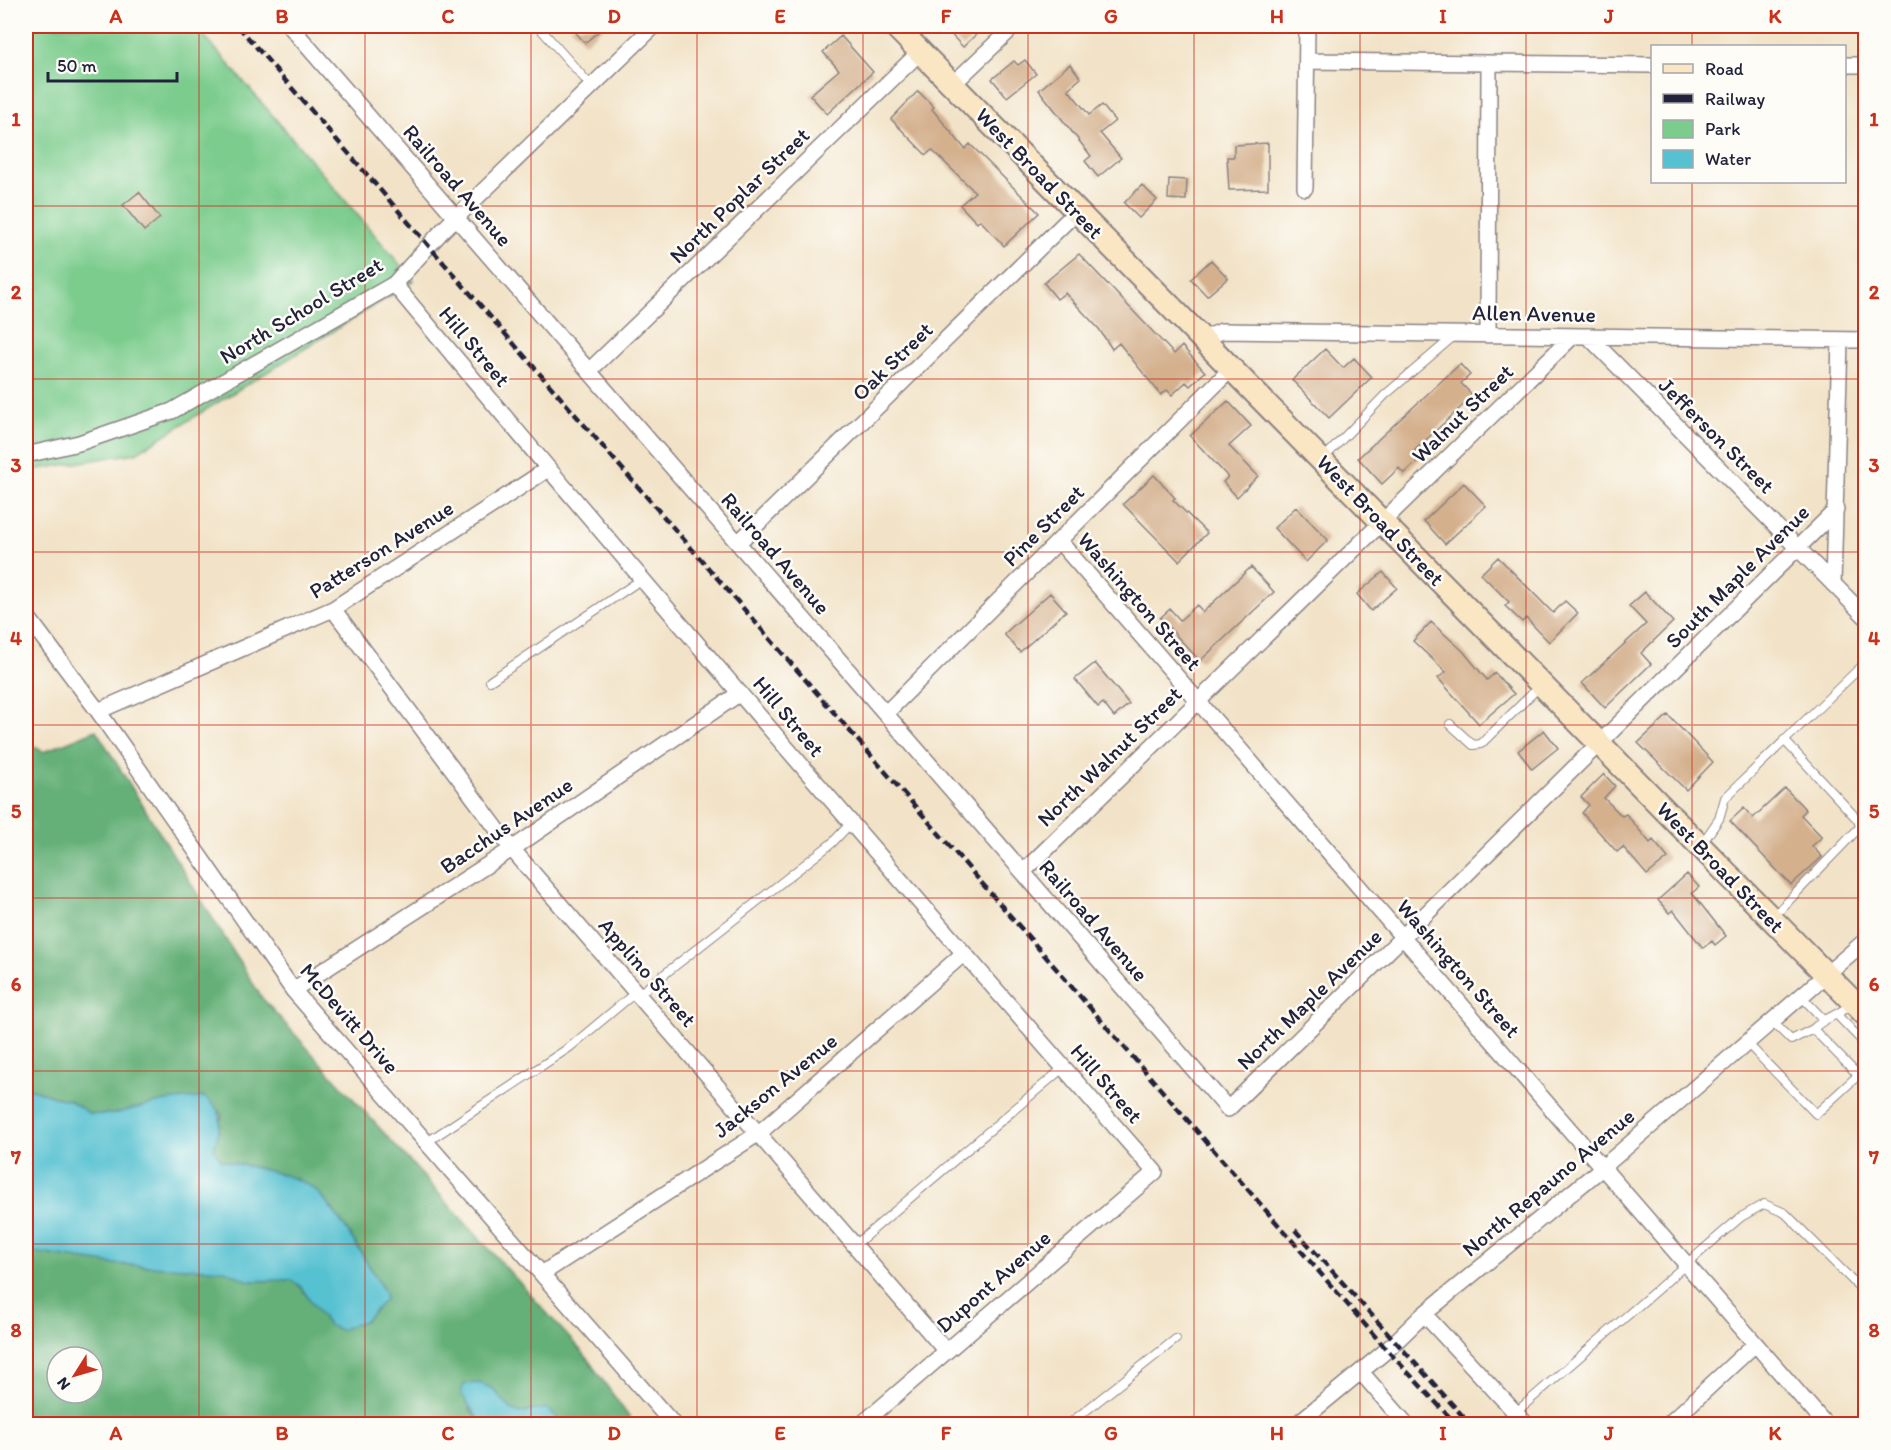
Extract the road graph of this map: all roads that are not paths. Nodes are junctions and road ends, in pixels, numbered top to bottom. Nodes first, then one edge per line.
1 (290, 26) edge
2 (538, 26) edge
3 (654, 26) edge
4 (895, 26) edge
5 (1014, 26) edge
6 (1307, 26) edge
7 (921, 51) junction
8 (1307, 61) junction
9 (1489, 64) junction
10 (1651, 65) edge
11 (1846, 65) edge
12 (1866, 65) edge
13 (953, 84) junction
14 (592, 87) junction
15 (1305, 188) dead end
16 (1077, 211) junction
17 (456, 218) junction
18 (394, 284) junction
19 (1455, 334) junction
20 (1488, 335) junction
21 (1581, 336) junction
22 (1203, 339) junction
23 (1840, 340) junction
24 (1866, 340) edge
25 (1232, 368) junction
26 (589, 371) junction
27 (26, 455) edge
28 (1322, 460) junction
29 (548, 470) junction
30 (1836, 510) junction
31 (1382, 522) junction
32 (1059, 541) junction
33 (738, 543) junction
34 (1797, 549) junction
35 (642, 579) junction
36 (1833, 584) junction
37 (333, 609) junction
38 (26, 615) edge
39 (1866, 617) edge
40 (1866, 662) edge
41 (490, 681) dead end
42 (1542, 684) junction
43 (740, 693) junction
44 (1198, 701) junction
45 (98, 711) junction
46 (886, 713) junction
47 (1450, 724) dead end
48 (1784, 740) junction
49 (1600, 744) junction
50 (851, 823) junction
51 (1701, 846) junction
52 (512, 849) junction
53 (1023, 872) junction
54 (1772, 919) junction
55 (1403, 939) junction
56 (1866, 940) edge
57 (963, 954) junction
58 (1826, 974) junction
59 (293, 990) junction
60 (638, 993) junction
61 (1801, 996) junction
62 (1852, 1011) edge
63 (1823, 1019) junction
64 (1772, 1021) junction
65 (1813, 1029) junction
66 (1748, 1043) junction
67 (1866, 1045) edge
68 (1063, 1068) junction
69 (1866, 1068) edge
70 (1858, 1075) junction
71 (1228, 1109) joint
72 (759, 1133) junction
73 (428, 1142) junction
74 (1602, 1168) junction
75 (1155, 1172) joint
76 (855, 1245) junction
77 (1686, 1265) junction
78 (543, 1273) junction
79 (1866, 1294) edge
80 (1424, 1314) junction
81 (1176, 1339) dead end
82 (1755, 1344) junction
83 (946, 1351) junction
84 (1361, 1372) junction
85 (1520, 1419) edge
86 (673, 1425) edge
87 (862, 1425) edge
88 (1069, 1425) edge
89 (1298, 1425) edge
90 (1406, 1425) edge
91 (1669, 1425) edge
92 (1825, 1425) edge

1 - 17 street, Railroad Avenue
2 - 14 lane
3 - 14 street, North School Street
4 - 7 main road, West Broad Street
5 - 13 street
6 - 8 street
7 - 13 main road, West Broad Street
7 - 26 street, North Poplar Street
8 - 9 street
8 - 15 street
9 - 10 street
9 - 20 street
11 - 12 street
13 - 16 main road, West Broad Street
14 - 17 street, North School Street
16 - 22 main road, West Broad Street
16 - 33 street, Oak Street
17 - 18 street, North School Street
17 - 26 street, Railroad Avenue
18 - 27 street, North School Street
18 - 29 street, Hill Street
19 - 20 street, Allen Avenue
19 - 22 street, Allen Avenue
19 - 28 lane
20 - 21 street, Allen Avenue
21 - 23 street, Allen Avenue
21 - 31 street, Walnut Street
21 - 34 street, Jefferson Street
22 - 25 main road, West Broad Street
23 - 24 street, Allen Avenue
23 - 30 street, South Maple Avenue
25 - 28 main road, West Broad Street
25 - 32 street, Pine Street
26 - 33 street, Railroad Avenue
28 - 31 main road, West Broad Street
29 - 35 street, Hill Street
29 - 37 street, Patterson Avenue
30 - 34 street, South Maple Avenue
30 - 36 street
31 - 42 main road, West Broad Street
31 - 44 street, North Walnut Street
32 - 44 street, Washington Street
32 - 46 street, Pine Street
33 - 46 street, Railroad Avenue
34 - 36 street, Jefferson Street
34 - 49 street, South Maple Avenue
35 - 41 lane
35 - 43 street, Hill Street
36 - 39 street, Jefferson Street
37 - 45 street, Patterson Avenue
37 - 52 street, Applino Street
38 - 45 street, McDevitt Drive
40 - 48 lane
42 - 47 lane
42 - 49 main road, West Broad Street
43 - 50 street, Hill Street
43 - 52 street, Bacchus Avenue
44 - 53 street, North Walnut Street
44 - 55 street, Washington Street
45 - 59 street, McDevitt Drive
46 - 53 street, Railroad Avenue
48 - 51 lane
48 - 54 lane
49 - 51 main road, West Broad Street
49 - 55 street, North Maple Avenue
50 - 57 street, Hill Street
50 - 60 lane
51 - 54 main road, West Broad Street
52 - 59 street, Bacchus Avenue
52 - 60 street, Applino Street
53 - 71 street, Railroad Avenue
54 - 58 main road, West Broad Street
55 - 71 street, North Maple Avenue
55 - 74 street, Washington Street
56 - 58 street, North Repauno Avenue
57 - 68 street, Hill Street
57 - 72 street, Jackson Avenue
58 - 61 street, North Repauno Avenue
58 - 62 main road, West Broad Street
59 - 73 street, McDevitt Drive
60 - 72 street, Applino Street
60 - 73 lane
61 - 63 lane
61 - 64 street, North Repauno Avenue
62 - 63 lane
62 - 67 lane
63 - 65 lane
64 - 65 lane
64 - 66 street, North Repauno Avenue
65 - 70 lane
66 - 70 lane
66 - 74 street, North Repauno Avenue
68 - 75 street, Hill Street
68 - 76 lane
69 - 70 lane
72 - 76 street, Applino Street
72 - 78 street, Jackson Avenue
73 - 78 street, McDevitt Drive
74 - 77 street, Washington Street
74 - 80 street, North Repauno Avenue
75 - 83 street, Dupont Avenue
76 - 83 street, Applino Street
77 - 79 lane
77 - 82 street, Washington Street
77 - 85 lane
78 - 86 street, McDevitt Drive
80 - 84 street, North Repauno Avenue
80 - 85 street
81 - 88 lane
82 - 91 street
82 - 92 street, Washington Street
83 - 87 street, Dupont Avenue
84 - 89 street, North Repauno Avenue
84 - 90 street

